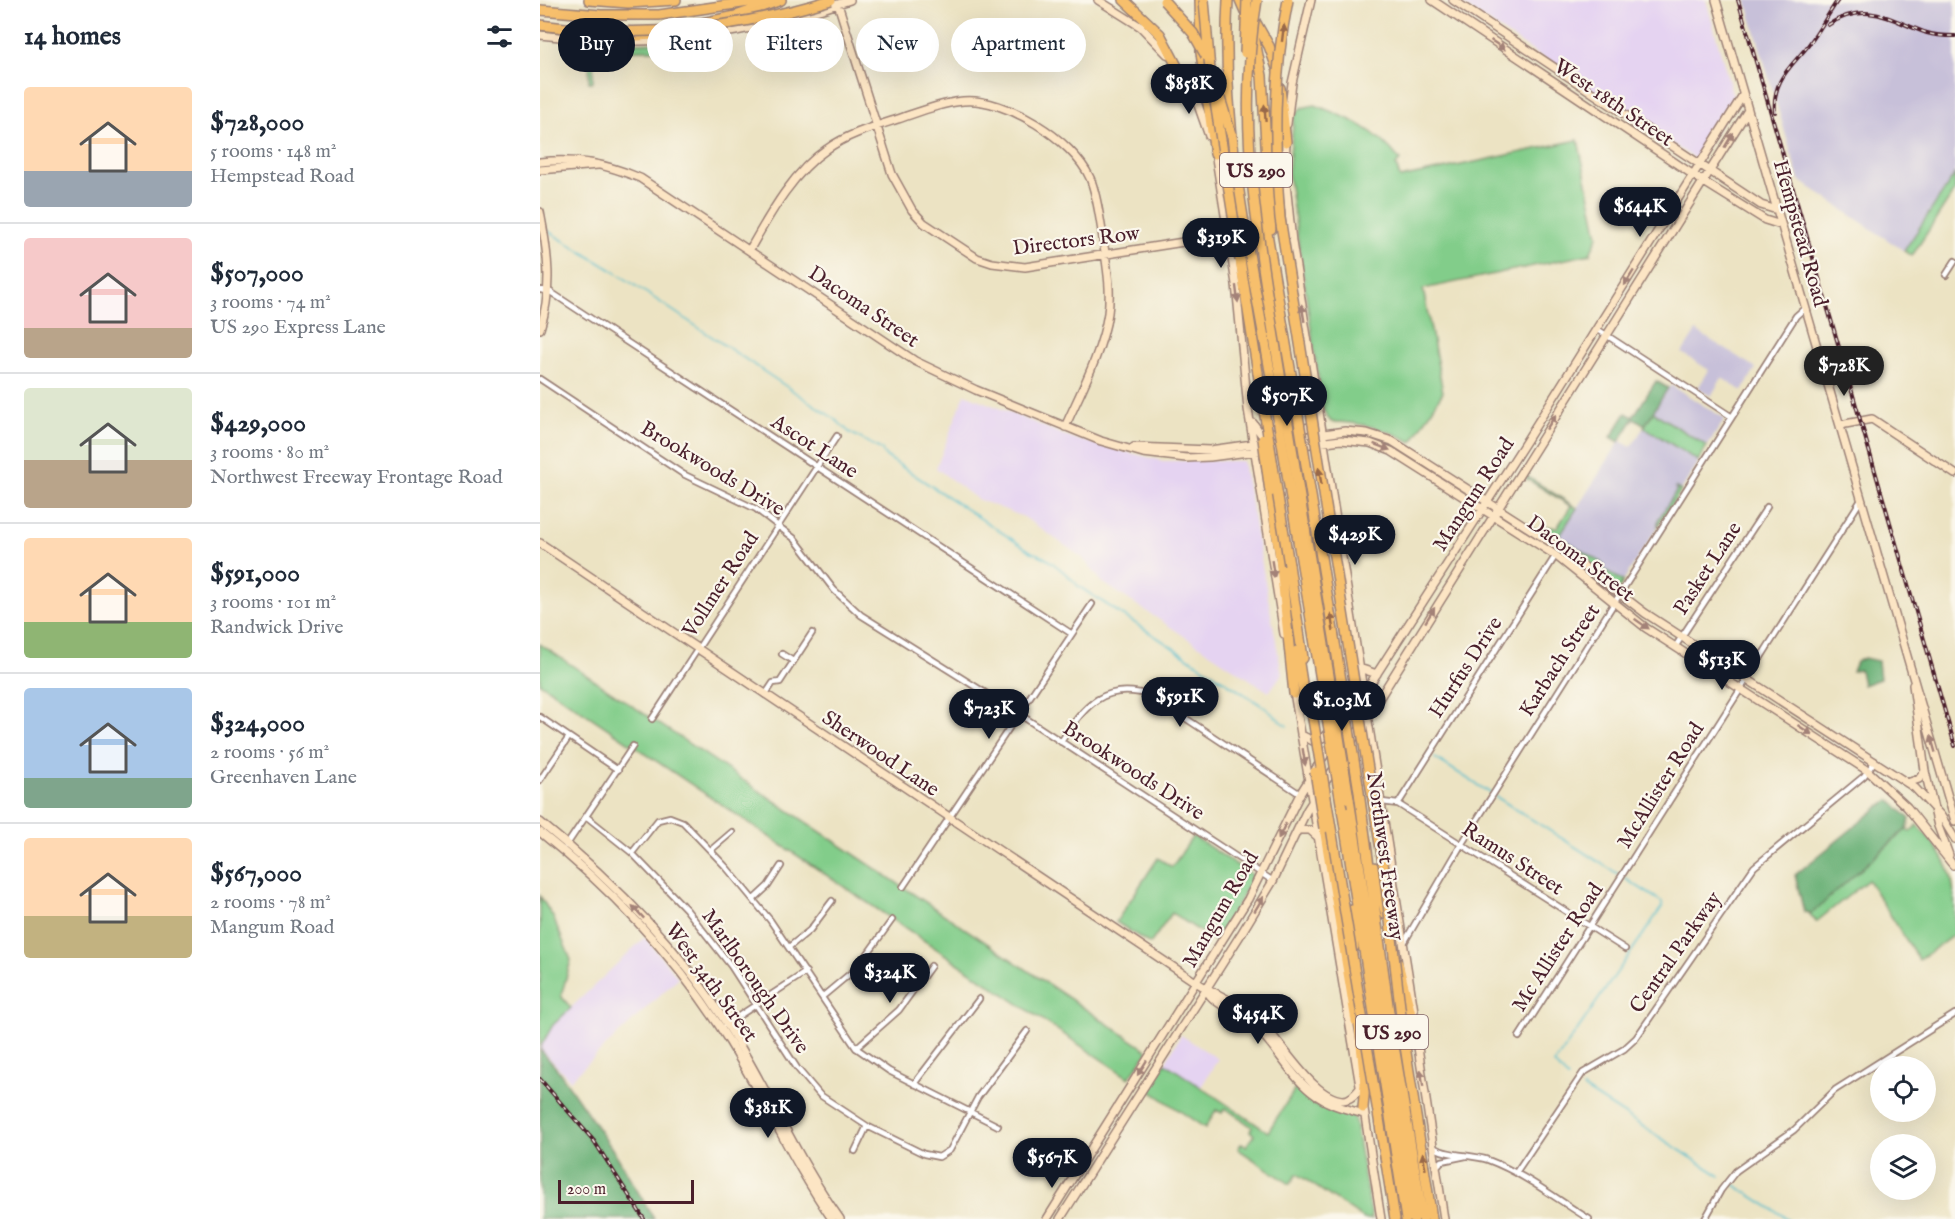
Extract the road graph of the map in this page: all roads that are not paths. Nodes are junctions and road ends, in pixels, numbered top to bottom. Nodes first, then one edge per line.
1 (589, 0) edge
2 (676, 0) edge
3 (763, 0) edge
4 (781, 0) edge
5 (850, 0) edge
6 (1098, 0) edge
7 (1162, 0) edge
8 (1202, 0) edge
9 (1228, 0) edge
10 (1240, 0) edge
11 (1247, 0) edge
12 (1257, 0) edge
13 (1288, 0) edge
14 (1311, 0) edge
15 (1433, 0) edge
16 (1453, 0) edge
17 (1716, 0) edge
18 (834, 2) edge
19 (1128, 3) edge
20 (540, 10) edge
21 (1484, 21) junction
22 (540, 25) edge
23 (1477, 31) junction
24 (540, 34) edge
25 (558, 36) edge
26 (635, 36) edge
27 (635, 41) edge
28 (1538, 57) junction
29 (1531, 68) junction
30 (1179, 70) junction
31 (1593, 93) junction
32 (1743, 95) junction
33 (1586, 104) junction
34 (1748, 110) junction
35 (1634, 121) junction
36 (878, 125) junction
37 (1627, 131) junction
38 (1231, 134) junction
39 (1286, 142) junction
40 (1215, 154) junction
41 (540, 162) edge
42 (598, 165) junction
43 (1700, 165) junction
44 (540, 170) edge
45 (1710, 171) junction
46 (1694, 175) junction
47 (1704, 182) junction
48 (1743, 193) junction
49 (1738, 203) junction
50 (1777, 210) junction
51 (540, 215) edge
52 (1781, 225) junction
53 (1228, 235) junction
54 (1654, 239) junction
55 (1663, 245) junction
56 (750, 249) junction
57 (1105, 255) junction
58 (1272, 255) junction
59 (1955, 261) edge
60 (1946, 275) dead end
61 (540, 290) edge
62 (549, 291) junction
63 (1805, 308) junction
64 (540, 329) edge
65 (1597, 329) junction
66 (1606, 335) junction
67 (1258, 373) junction
68 (1313, 374) junction
69 (540, 379) edge
70 (1560, 388) junction
71 (1569, 394) junction
72 (1249, 416) junction
73 (1732, 417) junction
74 (1840, 425) junction
75 (1065, 427) junction
76 (837, 436) dead end
77 (1324, 437) junction
78 (1526, 443) junction
79 (1255, 448) junction
80 (1534, 448) junction
81 (817, 467) junction
82 (1955, 474) edge
83 (1293, 480) junction
84 (1861, 500) junction
85 (1486, 504) junction
86 (1767, 507) dead end
87 (1496, 511) junction
88 (779, 524) junction
89 (540, 543) edge
90 (1560, 548) junction
91 (1555, 555) junction
92 (1289, 566) junction
93 (1443, 572) junction
94 (1453, 578) junction
95 (1620, 595) junction
96 (1092, 604) dead end
97 (1614, 605) junction
98 (812, 633) dead end
99 (1072, 634) junction
100 (1400, 637) junction
101 (1681, 638) junction
102 (1412, 644) junction
103 (1675, 647) junction
104 (697, 649) junction
105 (782, 654) dead end
106 (793, 661) junction
107 (1359, 672) junction
108 (1377, 674) junction
109 (1747, 679) junction
110 (1913, 682) junction
111 (1741, 688) junction
112 (1294, 694) junction
113 (1364, 694) junction
114 (765, 695) junction
115 (1020, 714) junction
116 (540, 717) edge
117 (1367, 718) junction
118 (652, 719) dead end
119 (1301, 735) junction
120 (569, 737) junction
121 (1061, 742) junction
122 (633, 746) dead end
123 (1875, 761) junction
124 (1374, 764) junction
125 (618, 770) junction
126 (1868, 771) junction
127 (1925, 771) junction
128 (1309, 779) junction
129 (540, 780) edge
130 (1907, 783) junction
131 (1300, 794) junction
132 (1313, 801) junction
133 (1382, 802) junction
134 (1398, 804) junction
135 (1933, 806) junction
136 (587, 817) junction
137 (950, 818) junction
138 (1317, 820) junction
139 (1955, 821) edge
140 (540, 822) edge
141 (1298, 830) junction
142 (540, 832) edge
143 (732, 832) dead end
144 (1321, 832) junction
145 (1955, 839) edge
146 (1368, 844) junction
147 (1461, 845) junction
148 (565, 847) junction
149 (711, 850) junction
150 (632, 853) junction
151 (781, 866) dead end
152 (1954, 867) edge
153 (1262, 873) junction
154 (1622, 877) joint
155 (1273, 880) junction
156 (1353, 884) junction
157 (903, 888) dead end
158 (754, 899) junction
159 (832, 900) dead end
160 (892, 920) dead end
161 (1590, 927) junction
162 (1230, 928) junction
163 (1241, 934) junction
164 (1404, 941) junction
165 (789, 947) junction
166 (1624, 949) dead end
167 (931, 966) dead end
168 (806, 972) junction
169 (1196, 983) junction
170 (1206, 989) junction
171 (822, 997) junction
172 (979, 999) dead end
173 (757, 1003) junction
174 (1955, 1014) edge
175 (724, 1025) junction
176 (1027, 1031) dead end
177 (1162, 1037) junction
178 (1519, 1037) dead end
179 (1417, 1038) junction
180 (1360, 1043) junction
181 (1171, 1044) junction
182 (856, 1048) junction
183 (914, 1084) junction
184 (1361, 1087) junction
185 (1364, 1111) junction
186 (969, 1112) junction
187 (867, 1126) junction
188 (998, 1126) dead end
189 (1432, 1145) junction
190 (855, 1151) dead end
191 (795, 1155) junction
192 (1466, 1156) junction
193 (1436, 1167) junction
194 (1077, 1172) junction
195 (1517, 1172) junction
196 (1086, 1178) junction
197 (832, 1219) edge
198 (840, 1219) edge
199 (1047, 1219) edge
200 (1060, 1219) edge
201 (1381, 1219) edge
202 (1395, 1219) edge
203 (1406, 1219) edge
204 (1414, 1219) edge
205 (1423, 1219) edge
206 (1432, 1219) edge
207 (1444, 1219) edge
208 (1589, 1219) edge
209 (1705, 1219) edge

1 - 2 highway
3 - 20 highway
4 - 26 highway
5 - 18 main road
6 - 30 main road
7 - 38 highway, bridge
8 - 40 highway
8 - 67 highway, bridge
9 - 38 highway, US 290, bridge
10 - 39 highway
58 -> 10 highway
11 - 58 highway, Northwest Freeway / US 290, bridge
12 - 83 highway, bridge
206 -> 13 highway, bridge
14 - 39 main road
15 - 23 main road, West 18th Street
16 - 21 main road, West 18th Street
17 - 32 main road, Hempstead Road
18 - 22 highway, bridge
18 - 27 main road
18 - 36 main road, Directors Row
19 - 30 highway
21 - 23 main road
21 - 28 main road, West 18th Street
23 -> 29 main road, West 18th Street
24 - 25 main road
28 - 29 main road
28 - 31 main road, West 18th Street
29 - 33 main road, West 18th Street
30 - 40 main road
31 - 33 main road
31 - 35 main road, West 18th Street
32 - 34 main road, Hempstead Road
32 - 43 main road, Mangum Road
33 - 37 main road, West 18th Street
45 -> 34 main road, Mangum Road
34 - 50 main road, Hempstead Road
35 - 37 main road
35 - 43 main road, West 18th Street
36 - 56 main road
36 - 57 main road, Directors Row
36 - 57 main road
37 - 46 main road, West 18th Street
38 - 83 highway, Northwest Freeway / US 290, bridge
68 -> 39 main road
40 - 53 main road
41 - 42 main road, Dacoma Street
42 - 44 main road, Dacoma Street
42 - 56 main road, Dacoma Street
43 - 45 main road, West 18th Street
43 - 46 main road, Mangum Road
45 - 47 main road, Mangum Road
45 - 48 main road, West 18th Street
46 - 47 main road, West 18th Street
46 - 54 main road, Mangum Road
47 - 49 main road, West 18th Street
47 - 55 main road, Mangum Road
48 - 49 main road
48 - 50 main road, West 18th Street
49 - 52 main road, West 18th Street
50 - 52 main road, Hempstead Road
51 - 62 main road
52 - 63 main road, Hempstead Road
53 - 57 main road, Directors Row
53 -> 72 main road
54 - 55 main road
54 -> 65 main road, Mangum Road
55 - 66 main road, Mangum Road
56 - 75 main road, Dacoma Street
57 - 75 main road
146 -> 58 highway, Northwest Freeway / US 290, bridge
59 - 60 street
61 - 62 street, Ascot Lane
62 - 64 main road
62 - 81 street, Ascot Lane
63 - 73 street, Karbach Street
63 - 74 main road, Hempstead Road
65 - 66 street
65 - 70 main road, Mangum Road
66 - 71 main road, Mangum Road
66 - 73 street
67 - 92 highway, bridge
67 - 112 highway, bridge
68 - 72 main road
68 - 77 main road
69 - 88 street, Brookwoods Drive
70 - 71 main road
70 - 78 main road, Mangum Road
80 -> 71 main road, Mangum Road
72 - 79 main road
73 - 95 street, Karbach Street
74 - 82 main road
74 - 84 main road, Hempstead Road
75 - 79 main road, Dacoma Street
76 - 81 street, Vollmer Road
77 - 79 main road, Dacoma Street
77 - 85 main road, Dacoma Street
77 - 107 main road
78 - 80 main road
78 - 85 main road, Mangum Road
79 -> 112 main road
80 - 87 main road, Mangum Road
81 - 88 street, Vollmer Road
81 - 99 street, Ascot Lane
83 - 156 highway, Northwest Freeway / US 290, bridge
83 - 204 highway, bridge
84 - 109 street, McAllister Road
84 - 110 main road, Hempstead Road
85 - 87 main road, Dacoma Street
85 - 93 main road, Mangum Road
86 - 101 street, Pasket Lane
87 - 90 main road, Dacoma Street
87 - 91 main road, Dacoma Street
87 - 94 main road, Mangum Road
88 - 104 street, Vollmer Road
88 - 115 street, Brookwoods Drive
89 - 104 main road, Sherwood Lane
90 - 91 street, Hurfus Drive
90 - 95 main road, Dacoma Street
91 - 97 main road, Dacoma Street
91 - 134 street, Hurfus Drive
92 - 144 highway, bridge
92 - 202 highway, bridge
93 - 94 main road
93 - 100 main road, Mangum Road
102 -> 94 main road, Mangum Road
95 - 97 street, Karbach Street
95 - 101 main road, Dacoma Street
96 - 99 street
97 -> 103 main road, Dacoma Street
97 - 147 street, Karbach Street
98 - 106 street
99 - 115 street
100 - 102 main road
100 - 108 main road, Mangum Road
101 - 103 street, Pasket Lane
101 - 109 main road, Dacoma Street
102 - 117 main road, Mangum Road
103 - 111 main road, Dacoma Street
104 - 114 main road, Sherwood Lane
104 - 118 street, Vollmer Road
105 - 106 street
106 - 114 street
107 - 108 main road
107 - 113 main road
107 - 119 main road
108 - 113 main road, Mangum Road
109 - 111 street, McAllister Road
109 - 123 main road, Dacoma Street
110 - 127 main road, Hempstead Road
139 -> 110 main road, Hempstead Road
111 -> 126 main road, Dacoma Street
111 - 154 street, McAllister Road
112 - 119 main road
113 - 117 main road
113 - 128 main road, Mangum Road
114 - 137 main road, Sherwood Lane
115 - 121 street, Brookwoods Drive
115 - 137 street
116 - 120 street
117 - 124 main road
117 - 132 main road, Mangum Road
119 -> 128 main road
120 - 125 street
120 - 129 street
121 - 131 street
121 - 153 street, Brookwoods Drive
122 - 125 street
123 - 126 street, Central Parkway
123 - 130 main road, Dacoma Street
124 - 133 main road
124 - 138 main road
125 - 136 street
126 - 152 main road, Dacoma Street
126 - 195 street, Central Parkway
127 - 130 main road
127 - 135 main road, Hempstead Road
128 - 131 main road, Mangum Road
128 - 132 main road
130 - 135 main road, Dacoma Street
131 -> 153 main road, Mangum Road
132 - 138 main road
132 - 141 main road, Mangum Road
133 - 134 street, Ramus Street
133 - 164 main road
134 - 147 street, Ramus Street
135 - 145 main road, Dacoma Street
135 - 152 main road, Hempstead Road
136 - 148 street
136 - 150 street, Marlborough Drive
137 - 157 street
137 - 169 main road, Sherwood Lane
138 - 144 main road
140 - 148 main road, West 34th Street
141 - 144 main road
141 - 155 main road, Mangum Road
142 - 148 main road, West 34th Street
143 - 149 street
144 - 180 highway
144 - 184 main road
146 - 179 highway
146 - 205 highway, Northwest Freeway / US 290
147 - 161 street, Ramus Street
147 - 164 street, Karbach Street
148 - 175 main road, West 34th Street
149 - 150 street
149 - 158 street
150 - 173 street, Marlborough Drive
151 - 158 street
153 - 155 street, Brookwoods Drive
153 - 162 main road, Mangum Road
154 - 161 street, Mc Allister Road
163 -> 155 main road, Mangum Road
156 - 180 highway
156 - 203 highway, Northwest Freeway / US 290
158 - 165 street
159 - 165 street
160 - 171 street
161 - 166 street, Ramus Street
161 - 178 street, Mc Allister Road
162 - 163 main road
162 - 169 main road, Mangum Road
163 - 170 main road, Mangum Road
164 - 179 main road
165 - 168 street
167 - 182 street
168 - 171 street
168 - 173 street
169 - 170 main road, Sherwood Lane
169 - 177 main road, Mangum Road
170 - 181 main road, Mangum Road
170 - 184 main road, Sherwood Lane
170 - 185 main road, Sherwood Lane
171 - 182 street
172 - 183 street
173 - 175 street
173 - 187 street, Marlborough Drive
174 - 209 street
175 - 191 main road, West 34th Street
176 - 186 street
177 - 181 main road
177 -> 194 main road, Mangum Road
189 -> 179 main road
180 - 185 highway
181 - 196 main road, Mangum Road
182 - 183 street
183 - 186 street
184 - 185 main road
185 - 201 main road
186 - 187 street, Marlborough Drive
186 - 188 street
187 - 190 street
189 - 192 street
189 - 193 main road
191 - 197 main road, West 34th Street
191 - 198 main road, West 34th Street
192 - 193 street
192 - 195 street
193 - 207 main road
194 - 196 main road
194 - 199 main road, Mangum Road
195 - 208 street
196 - 200 main road, Mangum Road

